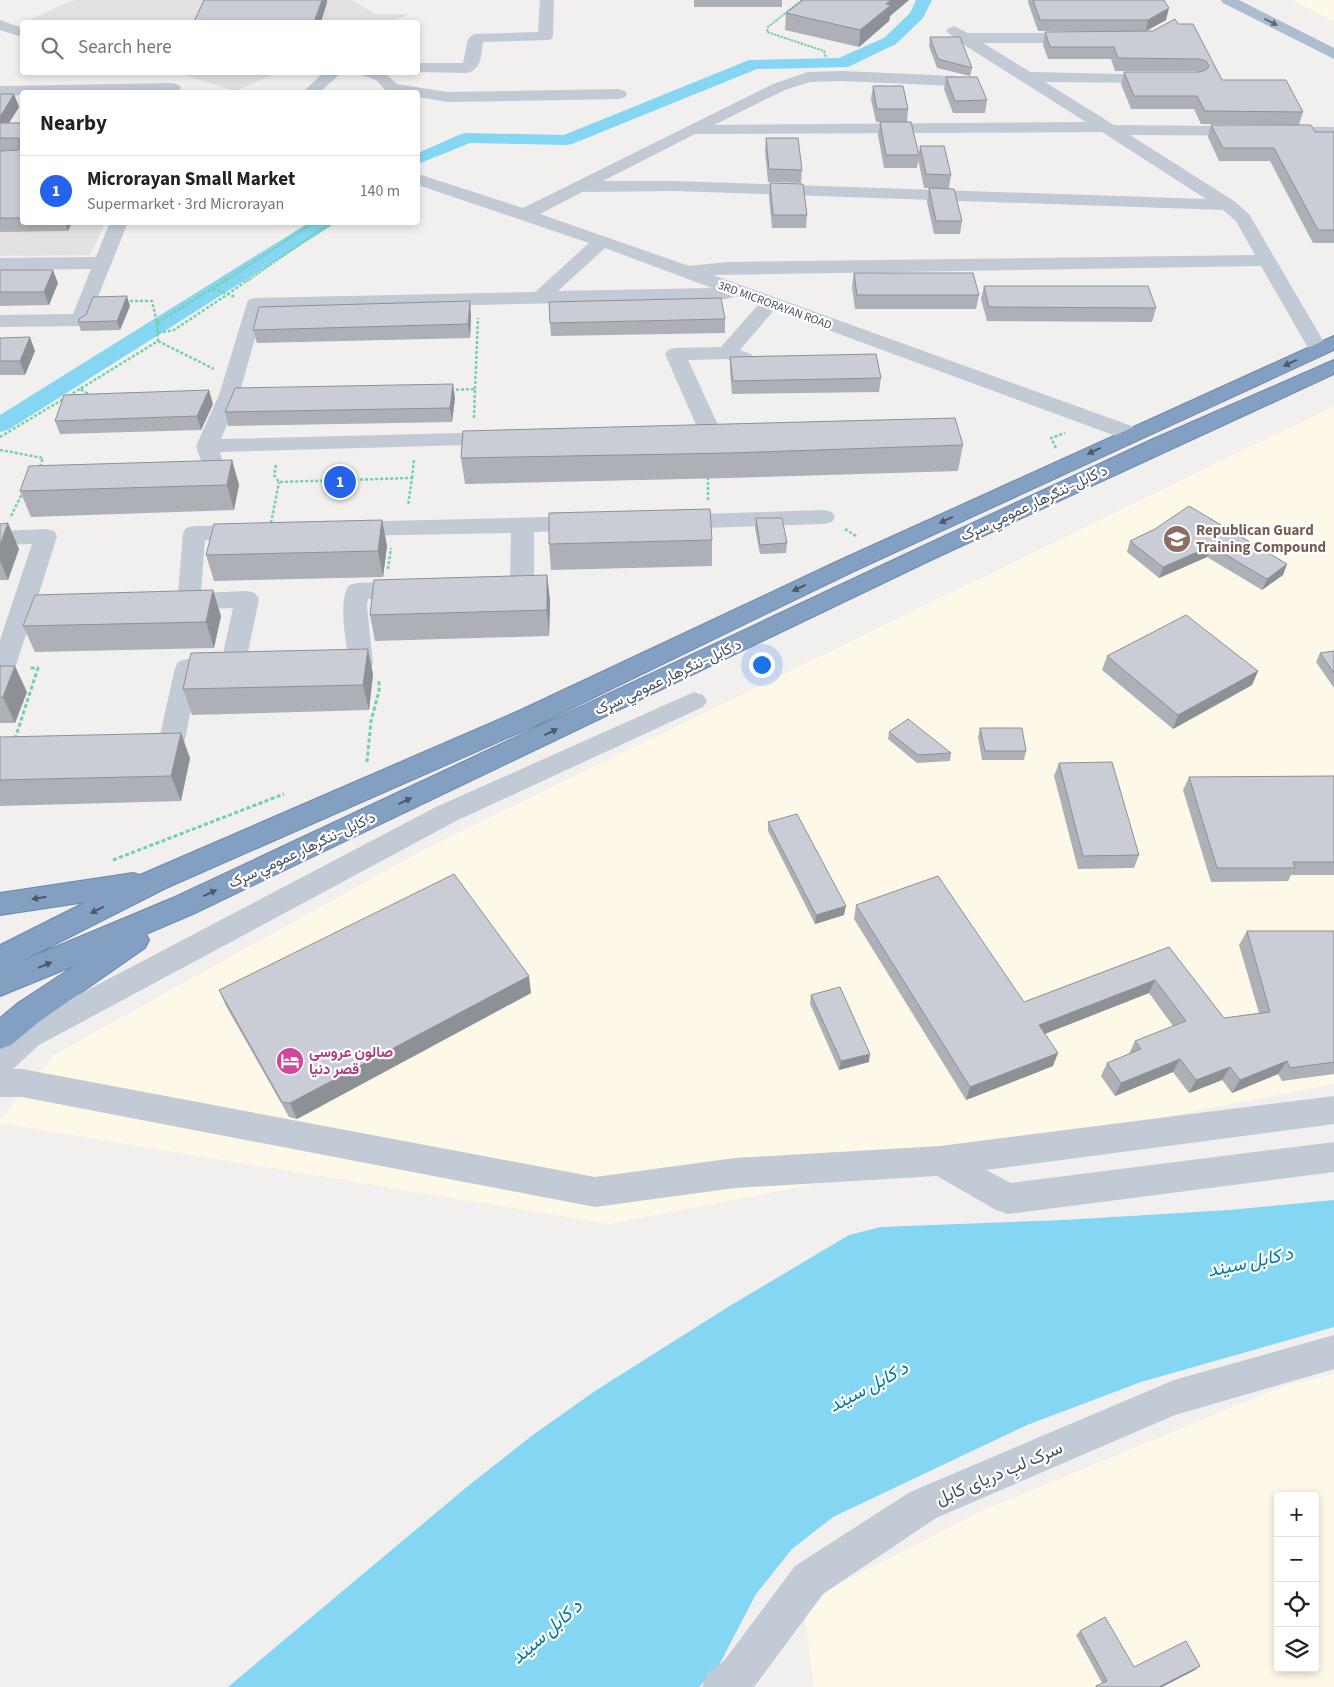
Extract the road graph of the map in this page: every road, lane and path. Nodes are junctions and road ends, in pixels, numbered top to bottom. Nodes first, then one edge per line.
1 (547, 0) edge
2 (802, 0) edge
3 (1228, 0) edge
4 (0, 25) edge
5 (20, 32) edge
6 (1100, 38) edge
7 (826, 54) dead end
8 (1334, 54) edge
9 (420, 68) edge
10 (140, 75) edge
11 (330, 75) edge
12 (376, 75) edge
13 (1028, 77) junction
14 (1176, 78) edge
15 (956, 81) edge
16 (180, 90) edge
17 (312, 90) edge
18 (404, 90) edge
19 (0, 91) edge
20 (20, 91) edge
21 (420, 93) edge
22 (619, 94) dead end
23 (1109, 129) junction
24 (690, 130) junction
25 (1329, 130) edge
26 (420, 180) edge
27 (577, 187) junction
28 (1228, 205) junction
29 (524, 215) junction
30 (118, 225) edge
31 (309, 225) edge
32 (328, 225) edge
33 (602, 241) junction
34 (1268, 260) junction
35 (103, 263) junction
36 (0, 264) edge
37 (684, 272) junction
38 (212, 289) junction
39 (741, 293) junction
40 (228, 294) junction
41 (539, 298) junction
42 (480, 300) junction
43 (88, 301) junction
44 (770, 303) junction
45 (254, 304) junction
46 (0, 321) edge
47 (157, 323) junction
48 (158, 333) junction
49 (158, 341) junction
50 (727, 353) junction
51 (1329, 353) edge
52 (760, 359) edge
53 (80, 389) junction
54 (475, 389) junction
55 (442, 390) edge
56 (230, 391) junction
57 (94, 397) edge
58 (1100, 422) junction
59 (759, 432) edge
60 (701, 434) junction
61 (1132, 434) junction
62 (0, 437) edge
63 (523, 438) edge
64 (474, 439) junction
65 (280, 444) junction
66 (0, 450) edge
67 (1061, 455) dead end
68 (48, 470) edge
69 (279, 482) junction
70 (24, 490) edge
71 (824, 517) dead end
72 (401, 520) junction
73 (708, 521) junction
74 (649, 522) edge
75 (610, 523) edge
76 (523, 524) junction
77 (326, 529) edge
78 (269, 531) joint
79 (0, 538) edge
80 (473, 587) edge
81 (434, 588) edge
82 (385, 590) junction
83 (189, 601) junction
84 (160, 602) edge
85 (92, 603) edge
86 (24, 605) junction
87 (360, 663) joint
88 (233, 666) junction
89 (272, 666) edge
90 (2, 668) edge
91 (694, 701) dead end
92 (14, 740) edge
93 (121, 745) edge
94 (376, 759) dead end
95 (367, 763) junction
96 (358, 766) dead end
97 (285, 794) dead end
98 (110, 861) dead end
99 (156, 880) junction
100 (0, 904) edge
101 (184, 905) junction
102 (0, 959) edge
103 (0, 984) edge
104 (0, 1036) edge
105 (0, 1062) edge
106 (0, 1083) edge
107 (1334, 1110) edge
108 (1334, 1157) edge
109 (940, 1161) junction
110 (1334, 1352) edge
111 (722, 1687) edge

1 - 9 street
2 - 7 path
3 -> 8 main road
4 - 5 street
6 - 13 street
10 - 16 street
11 - 17 street
12 - 18 street
13 - 14 street
13 - 23 street
15 - 24 street
19 - 20 street
21 - 22 street
23 - 24 street
23 - 25 street
23 - 28 street
24 - 27 street
26 - 29 street, 3RD MICRORAYAN ROAD
27 - 28 street
27 - 29 street
28 - 34 street
29 - 33 street, 3RD MICRORAYAN ROAD
30 - 35 street
31 - 38 path
32 - 40 path
33 - 37 street, 3RD MICRORAYAN ROAD
33 - 41 street
34 - 37 street
34 - 51 street
35 - 36 street
35 - 43 street
37 - 39 street, 3RD MICRORAYAN ROAD
38 - 40 path
38 - 47 path
39 - 41 street
39 - 44 street, 3RD MICRORAYAN ROAD
40 - 45 path
40 - 48 path
41 - 42 street
42 - 45 street
42 - 54 path
43 - 46 street
43 - 47 path
44 - 50 street
44 - 58 street, 3RD MICRORAYAN ROAD
45 - 56 street
47 - 48 path
48 - 49 path
49 - 53 path
49 - 56 path
50 - 52 street
50 - 60 street
51 -> 61 highway, د کابل–ننګرهار عمومي سړک
101 -> 51 highway, د کابل–ننګرهار عمومي سړک
53 - 57 path
53 - 62 path
54 - 55 path
54 - 64 path
56 - 65 street
58 - 61 street, 3RD MICRORAYAN ROAD
58 - 67 path
59 - 60 street
60 - 73 path
61 -> 99 highway, د کابل–ننګرهار عمومي سړک
63 - 64 street
64 - 65 street
65 - 69 path
66 - 68 path
69 - 72 path
69 - 78 path
70 - 79 path
71 - 73 street
72 - 76 street
72 - 77 street
72 - 82 path
73 - 74 street
75 - 76 street
76 - 80 street
78 - 83 street
79 - 86 street
81 - 82 street
82 - 87 street
83 - 84 street
83 - 88 street
85 - 86 street
86 - 90 street
87 - 95 path
88 - 89 street
88 - 93 street
90 - 92 path
91 - 105 street
94 - 95 path
95 - 96 path
97 - 98 path
99 -> 100 highway
99 -> 102 highway
103 -> 101 highway, د کابل–ننګرهار عمومي سړک
101 - 104 highway
106 - 109 street
107 - 109 street
108 - 109 street
110 - 111 street, سرک لبِ دریای کابل

